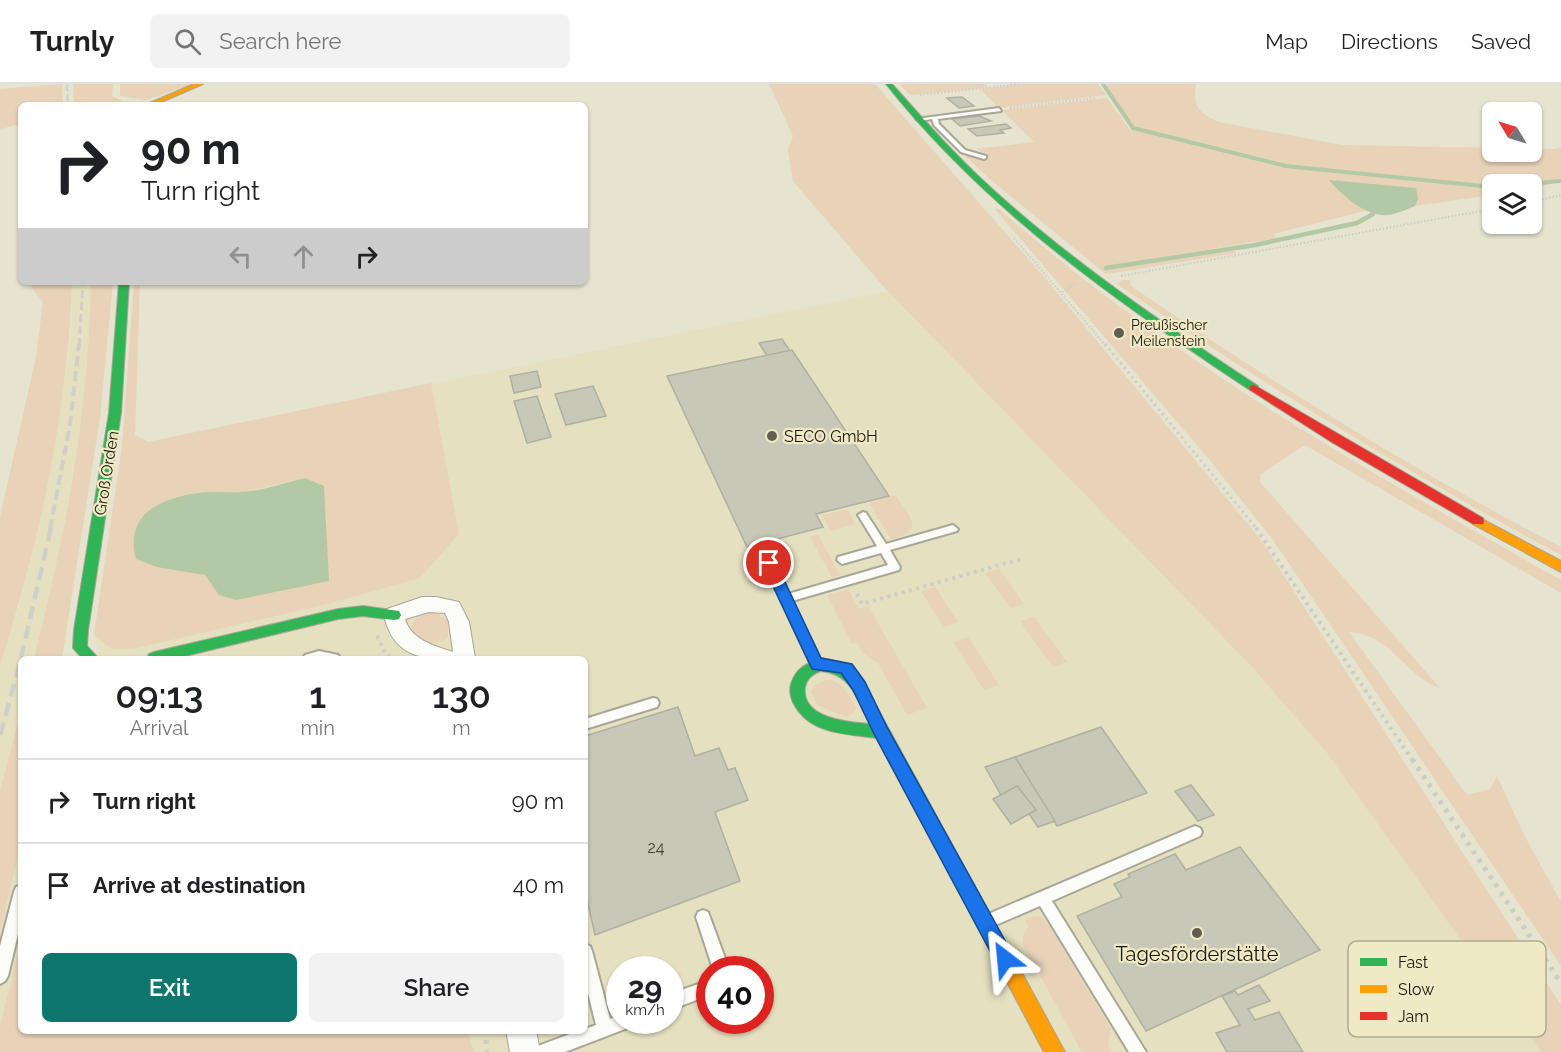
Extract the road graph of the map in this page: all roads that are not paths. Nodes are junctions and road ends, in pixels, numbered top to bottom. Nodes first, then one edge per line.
1 (200, 84) edge
2 (889, 84) edge
3 (155, 102) edge
4 (999, 110) road end
5 (935, 118) junction
6 (919, 119) junction
7 (984, 157) dead end
8 (124, 285) edge
9 (863, 515) dead end
10 (953, 529) dead end
11 (884, 549) junction
12 (843, 560) dead end
13 (769, 563) dead end
14 (1561, 567) edge
15 (785, 599) junction
16 (394, 615) junction
17 (79, 653) edge
18 (183, 655) edge
19 (435, 656) edge
20 (465, 656) edge
21 (817, 665) junction
22 (652, 703) dead end
23 (588, 723) edge
24 (881, 732) junction
25 (1195, 832) dead end
26 (1042, 897) junction
27 (18, 904) edge
28 (703, 917) dead end
29 (985, 922) junction
30 (716, 956) edge
31 (588, 963) edge
32 (0, 976) edge
33 (605, 1029) joint
34 (522, 1034) edge
35 (525, 1052) edge
36 (544, 1052) edge
37 (1055, 1052) edge
38 (1138, 1052) edge

1 - 3 street
2 - 6 street
4 - 5 lane
5 - 6 lane
5 - 7 lane
6 - 14 street
8 - 17 street, Groß Orden
9 - 11 lane
10 - 11 lane
11 - 12 lane
11 - 15 lane
13 - 15 lane
15 - 21 lane
16 - 18 street
16 - 19 street
16 - 20 street
21 - 24 street
21 - 24 street
22 - 23 lane
24 - 29 street
25 - 26 lane
26 - 29 lane
26 - 38 lane
27 - 32 lane
28 - 30 lane
29 - 37 street
31 - 33 lane
33 - 36 lane
34 - 35 street

